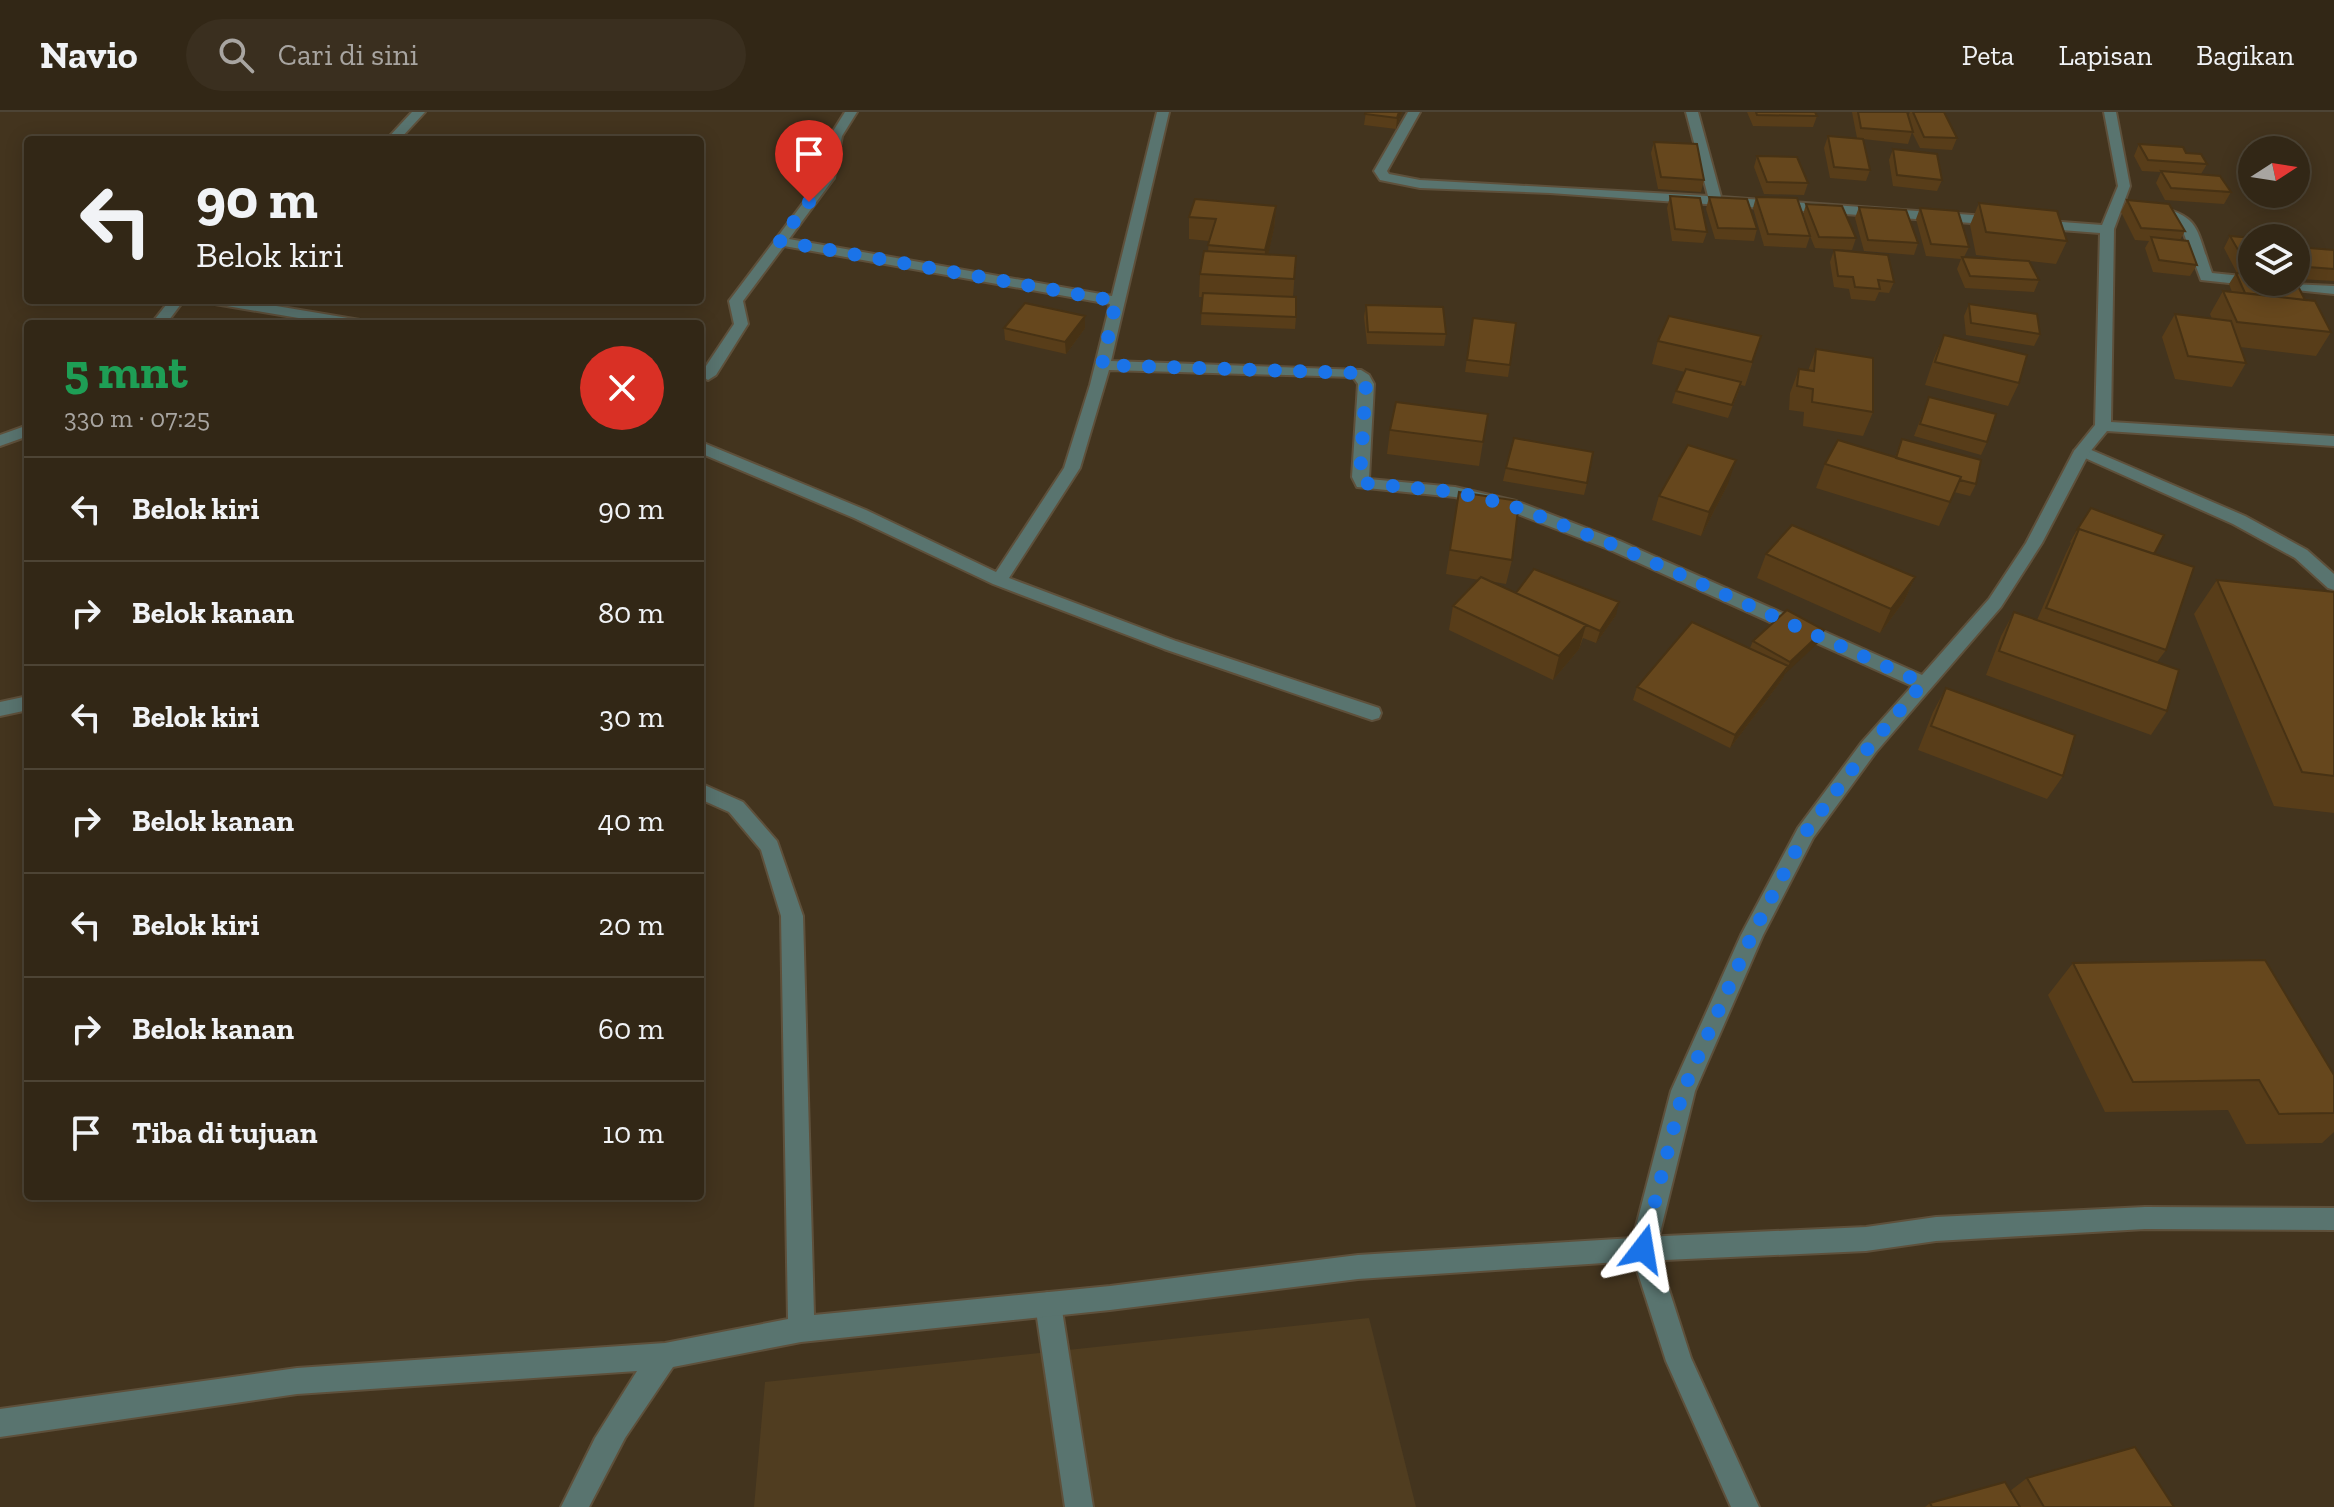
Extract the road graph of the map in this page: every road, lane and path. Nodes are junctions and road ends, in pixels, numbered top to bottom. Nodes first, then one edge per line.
1 (419, 112) edge
2 (851, 112) edge
3 (1163, 112) edge
4 (1414, 112) edge
5 (1692, 112) edge
6 (2110, 112) edge
7 (396, 136) edge
8 (1716, 203) junction
9 (2117, 204) junction
10 (2107, 229) junction
11 (779, 241) junction
12 (2334, 290) edge
13 (1116, 301) junction
14 (174, 304) edge
15 (239, 304) edge
16 (161, 320) edge
17 (336, 320) edge
18 (1102, 365) junction
19 (708, 375) dead end
20 (2103, 426) junction
21 (24, 432) edge
22 (0, 441) edge
23 (2334, 441) edge
24 (704, 449) edge
25 (2082, 451) junction
26 (999, 580) junction
27 (2334, 584) edge
28 (1923, 683) junction
29 (24, 704) edge
30 (0, 709) edge
31 (1372, 713) dead end
32 (704, 792) edge
33 (2334, 1219) edge
34 (1643, 1249) junction
35 (1048, 1304) junction
36 (801, 1329) junction
37 (665, 1356) junction
38 (0, 1423) edge
39 (575, 1507) edge
40 (1079, 1507) edge
41 (1745, 1507) edge

1 - 7 street
2 - 11 street
3 - 13 street
4 - 8 street
5 - 8 street
6 - 9 street
8 - 10 street
9 - 10 street
9 - 12 street
10 - 20 street
11 - 13 street
11 - 19 street
13 - 18 street
14 - 16 street
15 - 17 street
18 - 26 street
18 - 28 street
20 - 23 street
20 - 25 street
21 - 22 street
24 - 26 street
25 - 27 street
25 - 28 street
26 - 31 street
28 - 34 street
29 - 30 street
32 - 36 street
33 - 34 street
34 - 35 street
34 - 41 street
35 - 36 street
35 - 40 street
36 - 37 street
37 - 38 street
37 - 39 street

